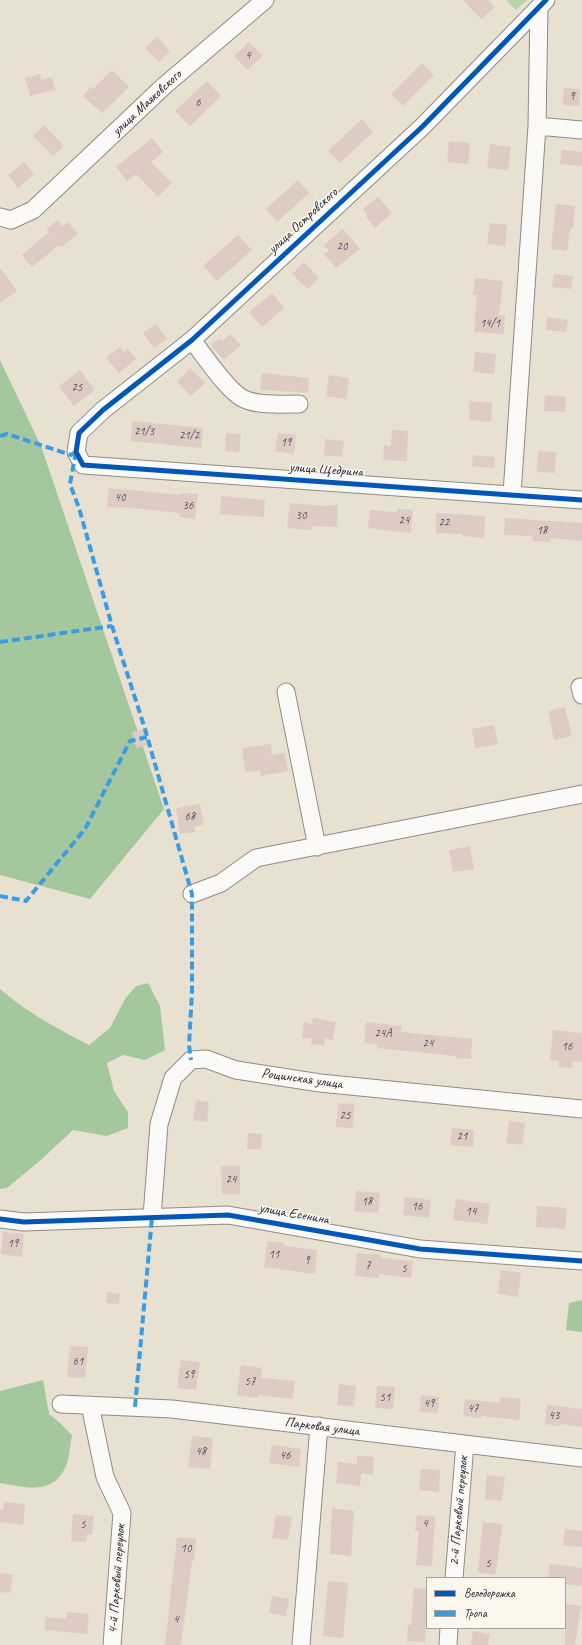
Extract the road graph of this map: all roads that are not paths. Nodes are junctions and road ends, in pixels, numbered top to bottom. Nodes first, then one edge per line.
1 (266, 0) edge
2 (542, 4) edge
3 (537, 126) junction
4 (582, 130) edge
5 (0, 218) edge
6 (192, 340) junction
7 (299, 404) dead end
8 (76, 452) joint
9 (512, 494) junction
10 (582, 500) edge
11 (286, 692) dead end
12 (582, 794) edge
13 (317, 847) junction
14 (192, 894) dead end
15 (582, 1109) edge
16 (152, 1217) junction
17 (0, 1218) edge
18 (582, 1261) edge
19 (61, 1404) dead end
20 (90, 1405) junction
21 (319, 1426) junction
22 (465, 1444) junction
23 (582, 1458) edge
24 (454, 1577) edge
25 (449, 1629) edge
26 (112, 1645) edge
27 (301, 1645) edge
28 (448, 1645) edge

1 - 5 street, улица Маяковского
2 - 3 street
2 - 6 street, улица Островского
3 - 4 street
3 - 9 street
6 - 7 street
6 - 8 street, улица Островского
8 - 9 street, улица Щедрина
9 - 10 street, улица Щедрина
11 - 13 street
12 - 13 street
13 - 14 street
15 - 16 street, Рощинская улица
16 - 17 street, улица Есенина
16 - 18 street, улица Есенина
19 - 20 street, Парковая улица
20 - 21 street, Парковая улица
20 - 26 street, 4-й Парковый переулок
21 - 22 street, Парковая улица
21 - 27 street
22 - 23 street, Парковая улица
22 - 24 street, 2-й Парковый переулок
25 - 28 street

